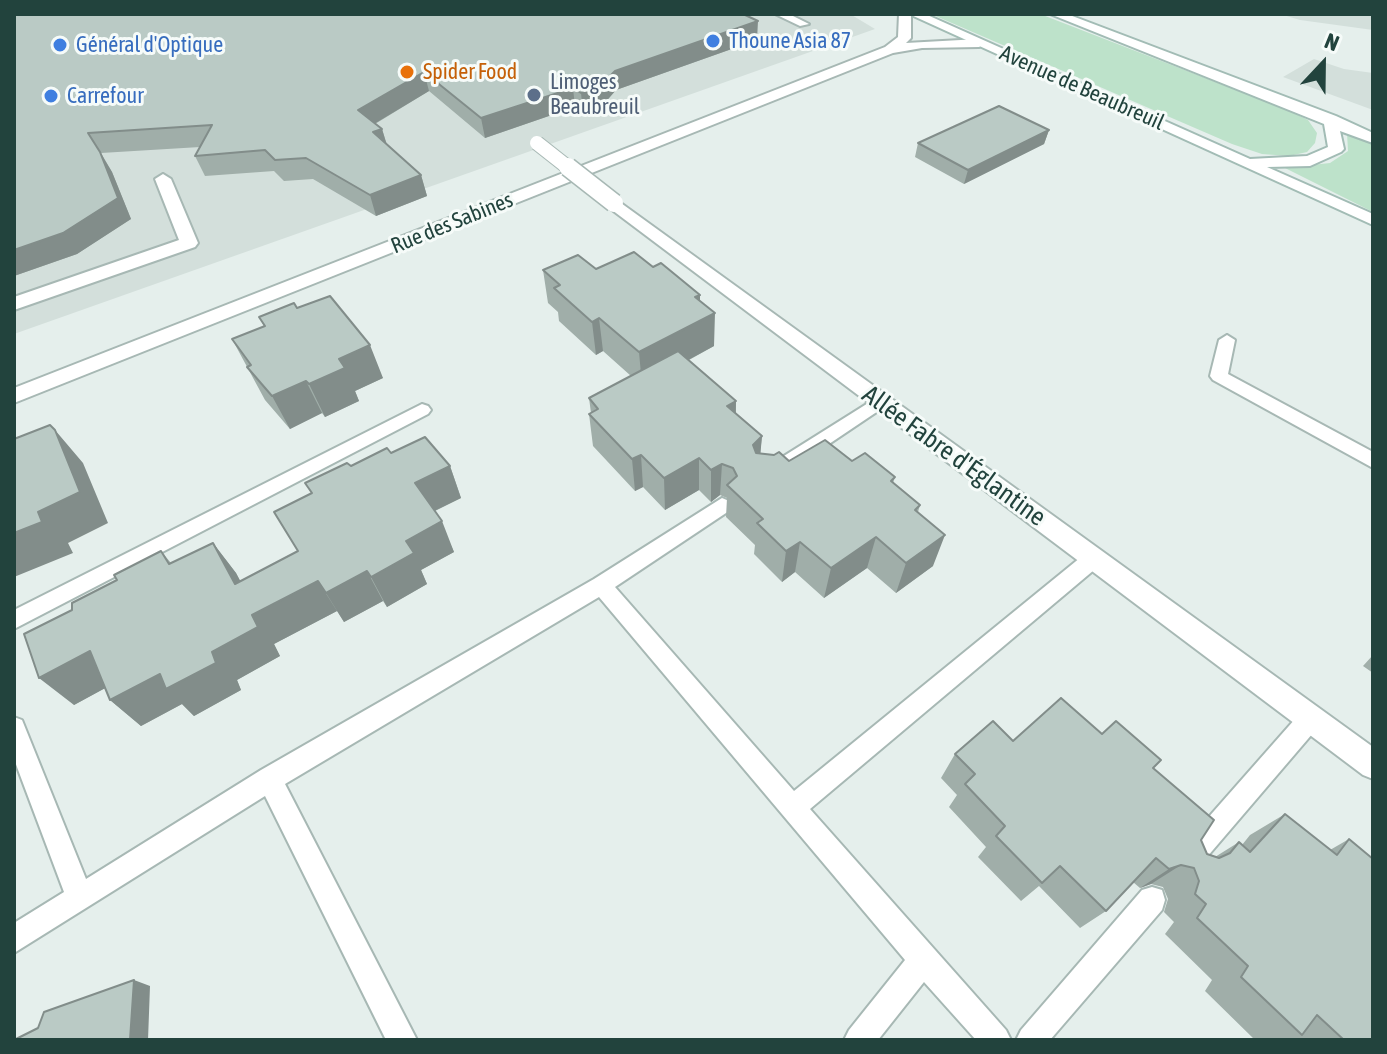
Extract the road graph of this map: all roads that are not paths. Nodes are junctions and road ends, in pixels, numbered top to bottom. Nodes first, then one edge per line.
1 (780, 14) edge
2 (905, 14) edge
3 (915, 14) edge
4 (1056, 14) edge
5 (804, 24) dead end
6 (979, 43) junction
7 (890, 50) junction
8 (1331, 119) junction
9 (1373, 138) edge
10 (537, 143) dead end
11 (1249, 162) junction
12 (163, 179) dead end
13 (1373, 220) edge
14 (14, 304) edge
15 (1227, 340) dead end
16 (14, 396) edge
17 (881, 401) junction
18 (422, 410) dead end
19 (1373, 461) edge
20 (763, 479) edge
21 (722, 506) edge
22 (1093, 559) junction
23 (601, 585) junction
24 (14, 620) edge
25 (1311, 718) junction
26 (14, 728) edge
27 (1373, 765) edge
28 (270, 779) junction
29 (792, 808) junction
30 (1186, 862) edge
31 (80, 898) junction
32 (1152, 900) edge
33 (14, 939) edge
34 (923, 960) junction
35 (402, 1040) edge
36 (859, 1040) edge
37 (996, 1040) edge
38 (1031, 1040) edge

1 - 5 lane
2 - 7 street
3 - 6 street, Avenue de Beaubreuil
4 - 8 street
6 - 7 street, Rue des Sabines
6 - 11 street, Avenue de Beaubreuil
7 - 16 street, Rue des Sabines
8 - 9 street
8 - 11 street, Avenue de Beaubreuil
10 - 17 street, Allée Fabre d'Églantine, bridge
11 - 13 street, Avenue de Beaubreuil
12 - 14 street
15 - 19 lane
17 - 20 lane
17 - 22 street, Allée Fabre d'Églantine
18 - 24 lane
21 - 23 lane
22 - 25 street, Allée Fabre d'Églantine
22 - 29 lane
23 - 28 lane
23 - 29 lane
25 - 27 street, Allée Fabre d'Églantine
25 - 30 lane
26 - 31 lane
28 - 31 lane
28 - 35 lane
29 - 34 lane
31 - 33 lane
32 - 38 lane
34 - 36 lane
34 - 37 lane

